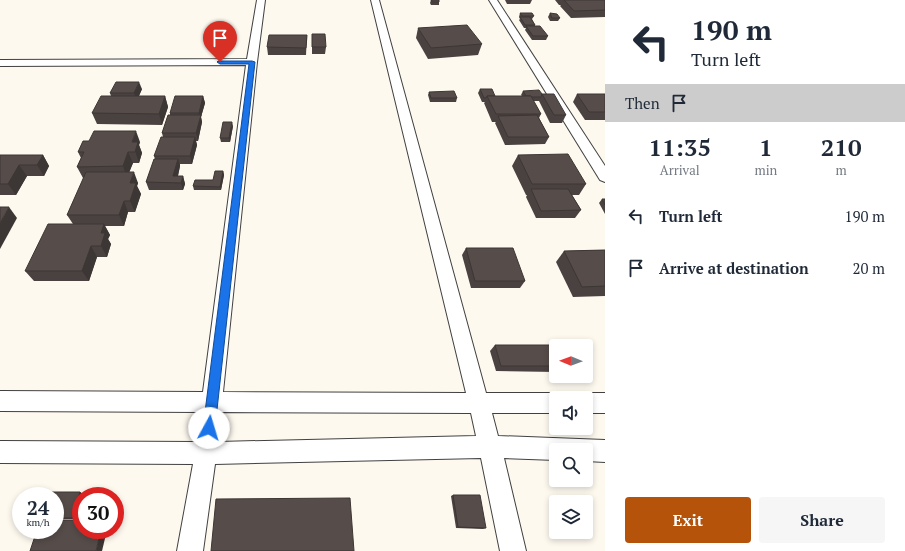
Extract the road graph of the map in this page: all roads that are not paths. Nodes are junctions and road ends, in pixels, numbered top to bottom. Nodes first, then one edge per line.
1 (261, 0) edge
2 (375, 0) edge
3 (493, 0) edge
4 (252, 62) junction
5 (0, 63) edge
6 (605, 177) edge
7 (0, 401) edge
8 (212, 402) junction
9 (478, 403) junction
10 (549, 403) edge
11 (593, 403) edge
12 (605, 403) edge
13 (490, 447) junction
14 (605, 451) edge
15 (0, 452) edge
16 (206, 453) junction
17 (190, 551) edge
18 (514, 551) edge

1 - 4 street
2 - 9 street
3 - 6 street
4 - 5 street
4 - 8 street
7 - 8 street
8 - 9 street
8 - 16 street
9 - 10 street
9 - 13 street
11 - 12 street
13 - 14 street
13 - 16 street
13 - 18 street
15 - 16 street
16 - 17 street

